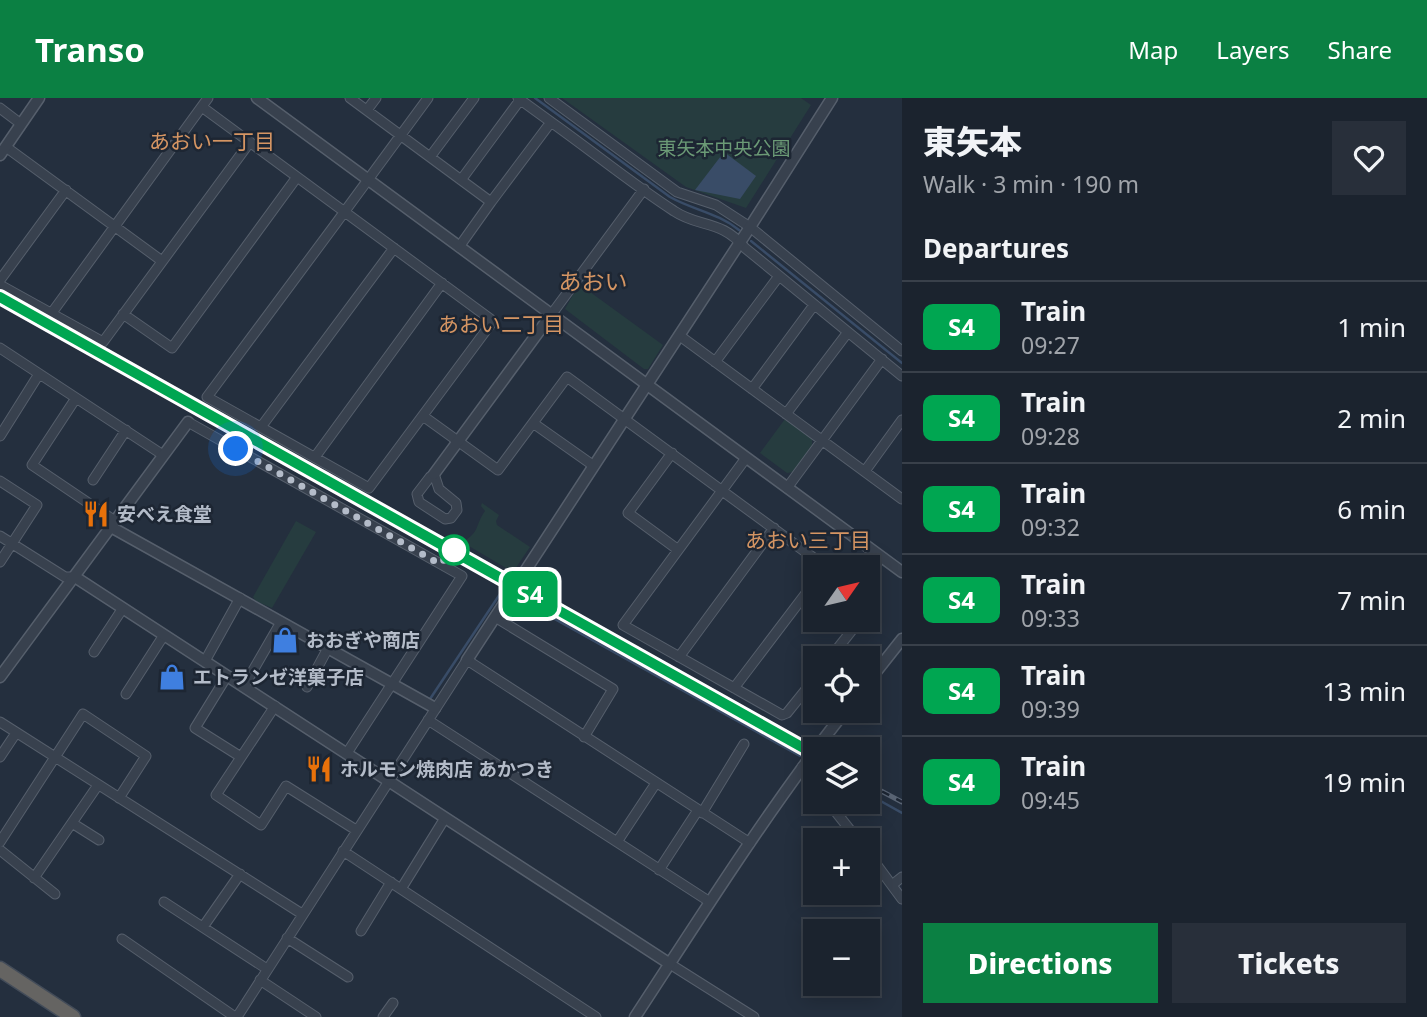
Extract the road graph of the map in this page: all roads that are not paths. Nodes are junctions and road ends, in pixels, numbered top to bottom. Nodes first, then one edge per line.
1 (39, 98) edge
2 (208, 98) edge
3 (257, 98) edge
4 (350, 98) edge
5 (376, 98) edge
6 (428, 98) edge
7 (474, 98) edge
8 (550, 98) edge
9 (832, 98) edge
10 (519, 99) edge
11 (202, 107) junction
12 (0, 108) edge
13 (367, 110) junction
14 (551, 122) junction
15 (21, 124) junction
16 (401, 135) junction
17 (250, 142) junction
18 (3, 151) edge
19 (430, 157) junction
20 (297, 177) junction
21 (368, 180) junction
22 (461, 180) junction
23 (644, 189) junction
24 (66, 190) junction
25 (492, 202) junction
26 (345, 212) junction
27 (115, 226) junction
28 (750, 228) junction
29 (740, 243) junction
30 (459, 247) junction
31 (394, 248) junction
32 (162, 261) junction
33 (779, 276) junction
34 (0, 283) edge
35 (442, 283) junction
36 (814, 304) junction
37 (51, 314) junction
38 (123, 314) junction
39 (551, 315) junction
40 (848, 332) junction
41 (680, 336) junction
42 (0, 348) edge
43 (902, 351) edge
44 (882, 359) junction
45 (715, 362) junction
46 (39, 374) junction
47 (902, 376) edge
48 (647, 386) junction
49 (752, 388) junction
50 (76, 398) junction
51 (786, 414) junction
52 (423, 415) junction
53 (625, 419) junction
54 (902, 420) edge
55 (188, 422) joint
56 (533, 423) junction
57 (261, 427) junction
58 (126, 430) junction
59 (0, 436) edge
60 (822, 440) junction
61 (458, 441) junction
62 (672, 453) junction
63 (163, 455) junction
64 (315, 457) junction
65 (746, 458) junction
66 (594, 466) junction
67 (864, 471) junction
68 (434, 474) junction
69 (93, 480) dead end
70 (0, 481) edge
71 (787, 488) junction
72 (722, 490) junction
73 (902, 499) edge
74 (113, 524) junction
75 (774, 528) junction
76 (0, 536) edge
77 (12, 543) junction
78 (677, 549) junction
79 (810, 555) edge
80 (0, 562) edge
81 (902, 572) edge
82 (75, 577) junction
83 (803, 597) edge
84 (240, 598) junction
85 (123, 608) junction
86 (495, 617) junction
87 (281, 622) junction
88 (851, 632) edge
89 (164, 635) junction
90 (902, 639) edge
91 (839, 646) edge
92 (328, 648) junction
93 (94, 652) dead end
94 (679, 657) junction
95 (467, 660) junction
96 (205, 661) junction
97 (880, 667) edge
98 (227, 676) junction
99 (0, 677) edge
100 (391, 682) junction
101 (244, 687) junction
102 (307, 687) dead end
103 (734, 688) junction
104 (126, 694) dead end
105 (803, 694) edge
106 (275, 706) junction
107 (435, 708) junction
108 (428, 720) junction
109 (0, 722) edge
110 (836, 723) edge
111 (16, 733) junction
112 (584, 737) junction
113 (744, 744) dead end
114 (347, 753) junction
115 (0, 757) edge
116 (241, 757) junction
117 (56, 758) junction
118 (802, 767) joint
119 (388, 781) junction
120 (656, 783) junction
121 (98, 785) junction
122 (119, 798) junction
123 (700, 811) junction
124 (837, 814) edge
125 (445, 818) junction
126 (72, 823) junction
127 (849, 828) edge
128 (356, 830) junction
129 (99, 840) dead end
130 (0, 842) edge
131 (617, 842) junction
132 (750, 843) junction
133 (0, 850) edge
134 (343, 851) junction
135 (880, 869) edge
136 (659, 870) junction
137 (240, 874) junction
138 (902, 877) edge
139 (34, 878) junction
140 (391, 882) junction
141 (892, 885) junction
142 (401, 888) junction
143 (55, 894) dead end
144 (902, 899) edge
145 (164, 902) dead end
146 (710, 902) junction
147 (302, 914) junction
148 (203, 927) junction
149 (361, 931) dead end
150 (287, 938) junction
151 (122, 939) dead end
152 (670, 964) junction
153 (267, 969) junction
154 (0, 970) edge
155 (348, 977) dead end
156 (260, 980) junction
157 (393, 1003) dead end
158 (73, 1017) edge
159 (236, 1017) edge
160 (316, 1017) edge
161 (383, 1017) edge
162 (596, 1017) edge
163 (635, 1017) edge
164 (754, 1017) edge

1 - 15 street
2 - 11 street
3 - 21 street
4 - 13 street
5 - 13 street
6 - 16 street
7 - 19 street
8 - 28 street
9 - 28 street
10 - 14 street
10 - 22 street
11 - 17 street
11 - 27 street
12 - 15 street
13 - 16 street
14 - 23 street
14 - 25 street
15 - 18 street
16 - 19 street
16 - 21 street
17 - 20 street
17 - 32 street
18 - 24 street
19 - 22 street
20 - 26 street
20 - 38 street
21 - 26 street
21 - 30 street
22 - 25 street
23 - 29 street
23 - 39 street
24 - 27 street
24 - 34 street
25 - 30 street
26 - 31 street
26 - 57 street
27 - 32 street
27 - 37 street
28 - 29 street
28 - 43 street
29 - 33 street
29 - 41 street
30 - 39 street
31 - 35 street
31 - 57 street
32 - 38 street
33 - 36 street
33 - 45 street
34 - 37 street
35 - 52 street
35 - 64 street
36 - 40 street
36 - 49 street
37 - 38 street
39 - 48 street
39 - 61 street
40 - 44 street
40 - 51 street
41 - 45 street
41 - 48 street
42 - 46 street
44 - 47 street
44 - 60 street
45 - 49 street
46 - 50 street
46 - 59 street
48 - 53 street
48 - 65 street
49 - 51 street
50 - 58 street
50 - 74 street
51 - 60 street
52 - 61 street
52 - 64 street
53 - 56 street
53 - 62 street
53 - 66 street
54 - 67 street
55 - 63 street
55 - 100 street
56 - 61 street
56 - 66 street
57 - 64 street
58 - 63 street
58 - 69 street
60 - 67 street
60 - 71 street
61 - 68 street
62 - 72 street
62 - 78 street
63 - 74 street
65 - 71 street
65 - 72 street
66 - 86 street
67 - 73 street
68 - 68 street
70 - 77 street
71 - 81 street
72 - 75 street
72 - 78 street
74 - 82 street
74 - 84 street
75 - 79 street
75 - 94 street
76 - 77 street
77 - 80 street
77 - 82 street
78 - 94 street
82 - 85 street
82 - 99 street
83 - 103 street
84 - 87 street
84 - 96 street
85 - 89 street
85 - 93 street
86 - 95 street
86 - 112 street
87 - 92 street
87 - 101 street
88 - 91 street
89 - 96 street
89 - 104 street
90 - 97 street
92 - 100 street
92 - 102 street
94 - 103 street
95 - 107 street
95 - 112 street
96 - 98 street
98 - 101 street
98 - 116 street
100 - 107 street
100 - 114 street
101 - 106 street
103 - 105 street
106 - 114 street
106 - 116 street
107 - 108 street
108 - 119 street
108 - 131 street
109 - 111 street
110 - 118 street
111 - 115 street
111 - 117 street
112 - 120 street
113 - 123 street
114 - 119 street
116 - 128 street
117 - 121 street
117 - 122 street
117 - 130 street
118 - 132 street
119 - 125 street
119 - 128 street
120 - 123 street
120 - 131 street
121 - 122 street
121 - 126 street
122 - 137 street
123 - 132 street
123 - 136 street
124 - 127 street
125 - 142 street
125 - 152 street
126 - 129 street
126 - 139 street
128 - 134 street
131 - 136 street
132 - 146 street
133 - 139 street
134 - 140 street
134 - 147 street
135 - 141 street
136 - 146 street
137 - 147 street
137 - 148 street
138 - 141 street
139 - 143 street
140 - 142 street
140 - 149 street
141 - 144 street
142 - 162 street
145 - 148 street
146 - 152 street
147 - 150 street
148 - 153 street
150 - 153 street
150 - 155 street
151 - 159 street
152 - 163 street
152 - 164 street
153 - 156 street
154 - 158 highway
156 - 159 street
156 - 160 street
157 - 161 street

